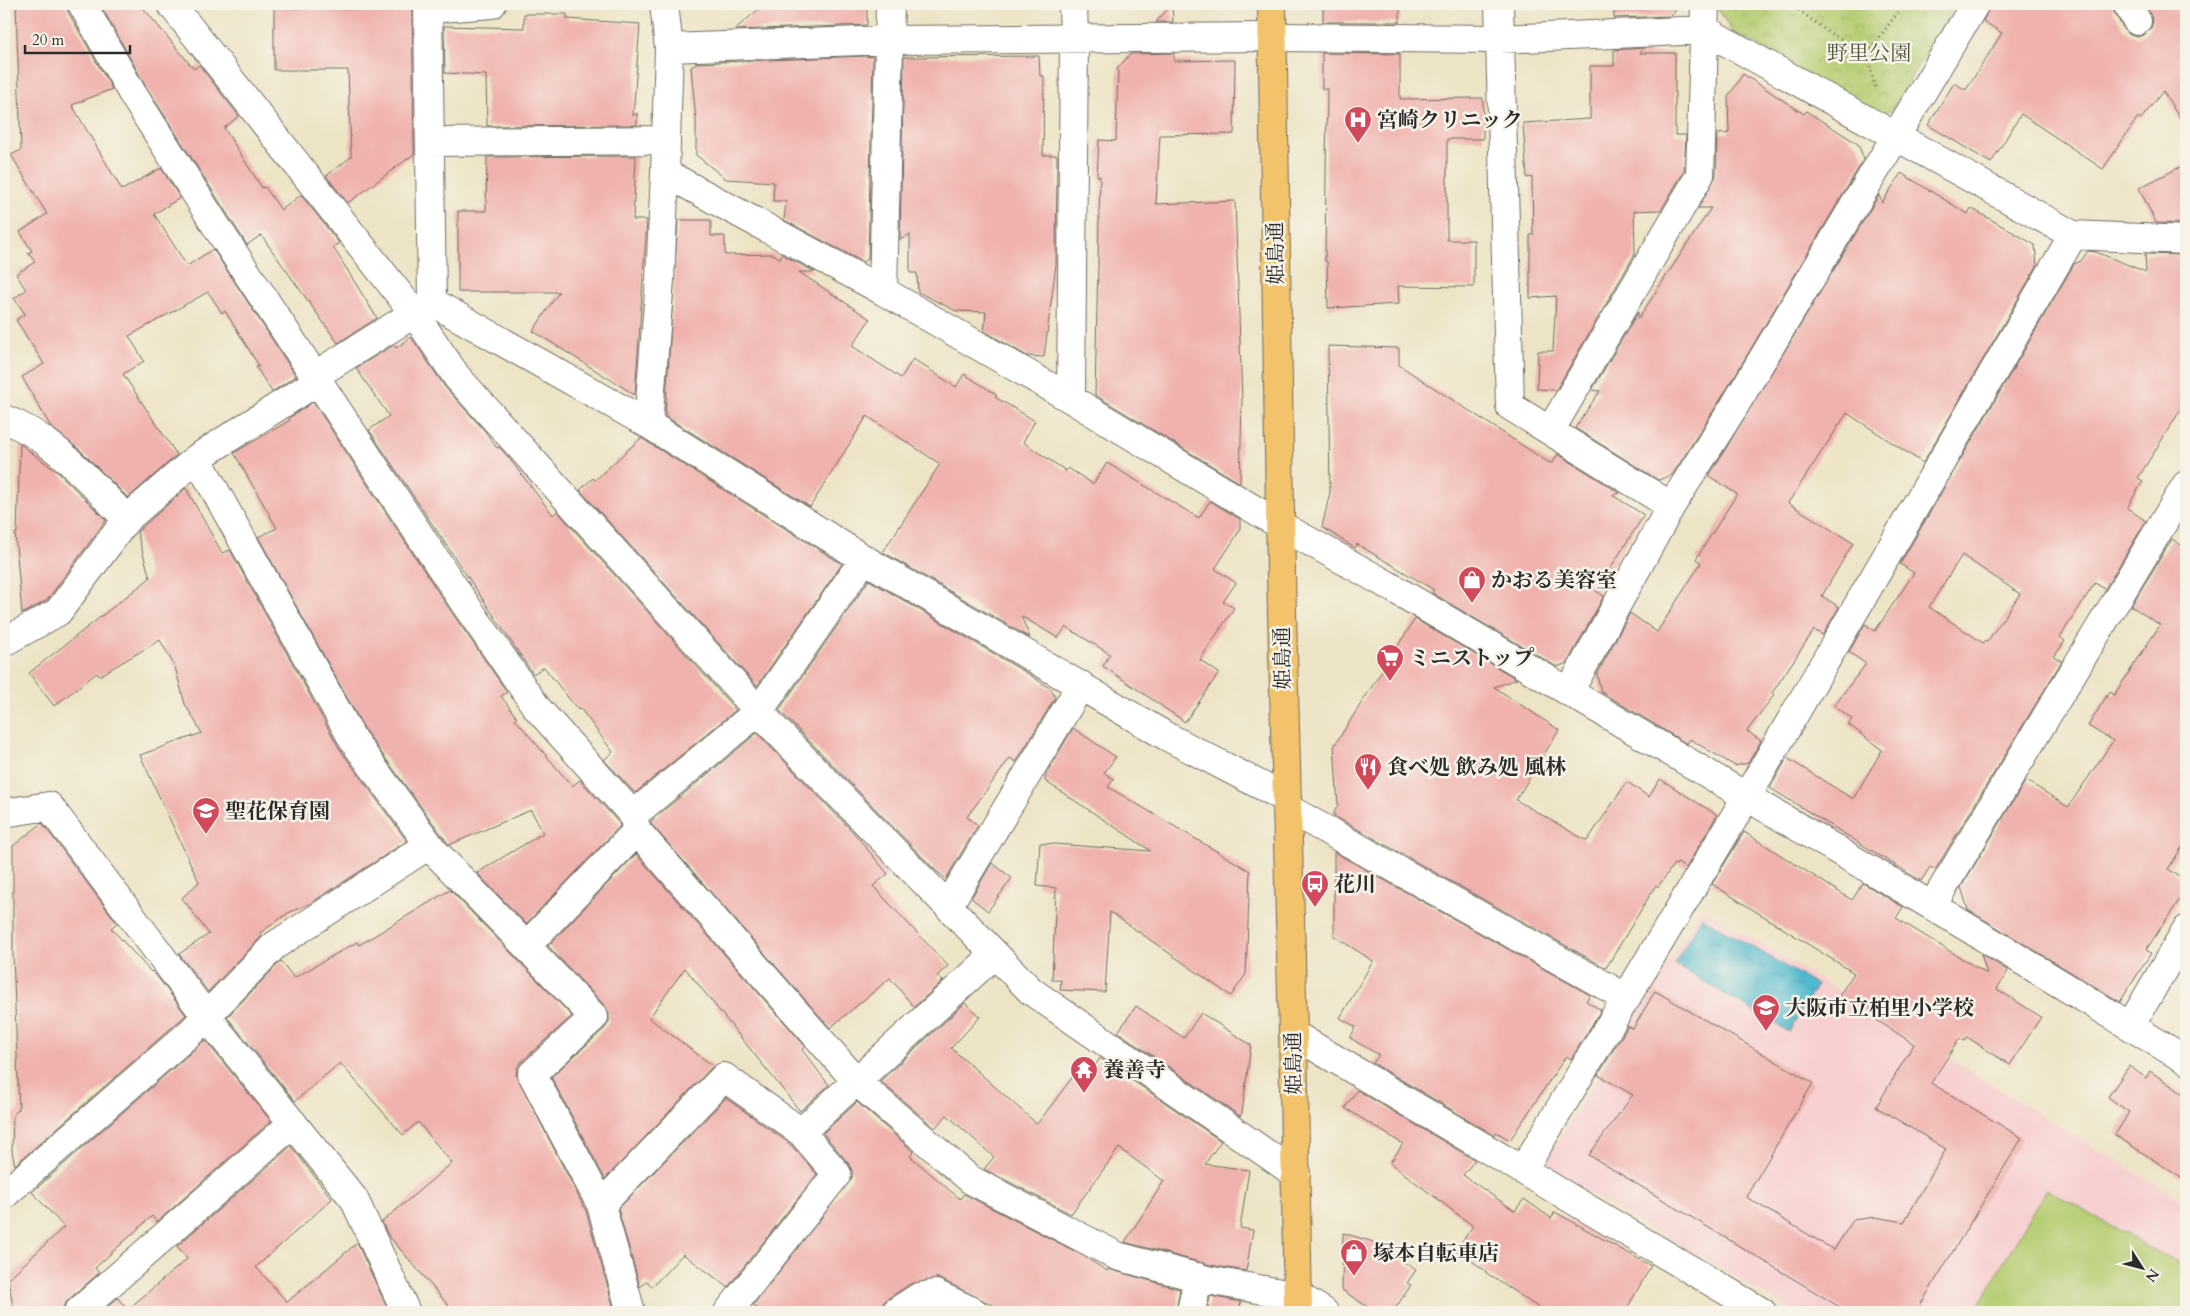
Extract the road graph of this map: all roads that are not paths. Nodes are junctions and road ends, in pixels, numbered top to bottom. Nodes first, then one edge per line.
1 (82, 4) edge
2 (171, 4) edge
3 (492, 4) edge
4 (664, 4) edge
5 (890, 4) edge
6 (1073, 4) edge
7 (1272, 4) edge
8 (1499, 4) edge
9 (1975, 4) edge
10 (428, 6) edge
11 (1705, 17) edge
12 (1273, 37) junction
13 (1074, 39) junction
14 (1499, 39) junction
15 (890, 40) junction
16 (669, 48) junction
17 (1891, 134) junction
18 (666, 140) junction
19 (430, 142) junction
20 (665, 173) junction
21 (2074, 235) junction
22 (2186, 240) edge
23 (883, 291) junction
24 (423, 307) junction
25 (316, 379) junction
26 (1071, 399) junction
27 (4, 419) edge
28 (648, 424) junction
29 (1550, 431) junction
30 (197, 458) junction
31 (2186, 485) edge
32 (1671, 506) junction
33 (127, 519) junction
34 (1280, 525) junction
35 (864, 559) junction
36 (4, 642) edge
37 (1081, 685) junction
38 (1569, 692) junction
39 (759, 711) junction
40 (1747, 796) junction
41 (1287, 804) junction
42 (4, 813) edge
43 (635, 823) junction
44 (429, 845) junction
45 (948, 906) junction
46 (1932, 906) junction
47 (2186, 930) edge
48 (526, 946) junction
49 (995, 954) junction
50 (1627, 998) junction
51 (206, 1016) junction
52 (2131, 1025) junction
53 (1293, 1034) junction
54 (2186, 1060) edge
55 (856, 1082) junction
56 (292, 1123) junction
57 (801, 1132) junction
58 (1523, 1170) junction
59 (1296, 1174) junction
60 (4, 1195) edge
61 (601, 1205) junction
62 (1198, 1277) junction
63 (1298, 1304) edge
64 (78, 1312) edge
65 (406, 1312) edge
66 (632, 1312) edge
67 (728, 1312) edge
68 (896, 1312) edge
69 (974, 1312) edge
70 (1191, 1312) edge
71 (1324, 1312) edge
72 (1762, 1312) edge

1 - 25 street
2 - 24 street
3 - 10 street
4 - 16 street
5 - 15 street
6 - 13 street
7 - 12 main road, 姫島通
8 - 14 street
9 - 17 street
10 - 19 street
11 - 14 street
11 - 17 street
11 - 29 street
12 - 13 street
12 - 14 street
12 - 34 main road, 姫島通
13 - 15 street
13 - 26 street
14 - 29 street
15 - 16 street
15 - 23 street
16 - 18 street
17 - 21 street
17 - 32 street
18 - 19 street
18 - 20 street
19 - 24 street
20 - 23 street
20 - 28 street
21 - 22 street
21 - 40 street
23 - 26 street
24 - 25 street
24 - 28 street
24 - 39 street
25 - 30 street
25 - 43 street
26 - 34 street
27 - 33 street
28 - 35 street
29 - 32 street
30 - 33 street
30 - 44 street
31 - 46 street
32 - 38 street
33 - 36 street
34 - 38 street
34 - 41 main road, 姫島通
35 - 37 street
35 - 39 street
37 - 41 street
37 - 45 street
38 - 40 street
39 - 43 street
39 - 45 street
40 - 46 street
40 - 50 street
41 - 50 street
41 - 53 main road, 姫島通
42 - 51 street
43 - 48 street
43 - 55 street
44 - 48 street
44 - 51 street
45 - 49 street
46 - 52 street
47 - 52 street
48 - 61 street
49 - 55 street
49 - 59 street
50 - 58 street
51 - 56 street
51 - 60 street
52 - 54 street
53 - 58 street
53 - 59 main road, 姫島通
55 - 57 street
55 - 62 street
56 - 64 street
56 - 65 street
57 - 61 street
57 - 67 street
58 - 72 street
59 - 63 main road, 姫島通
61 - 66 street
62 - 63 street
62 - 70 street
63 - 71 street
68 - 69 street

